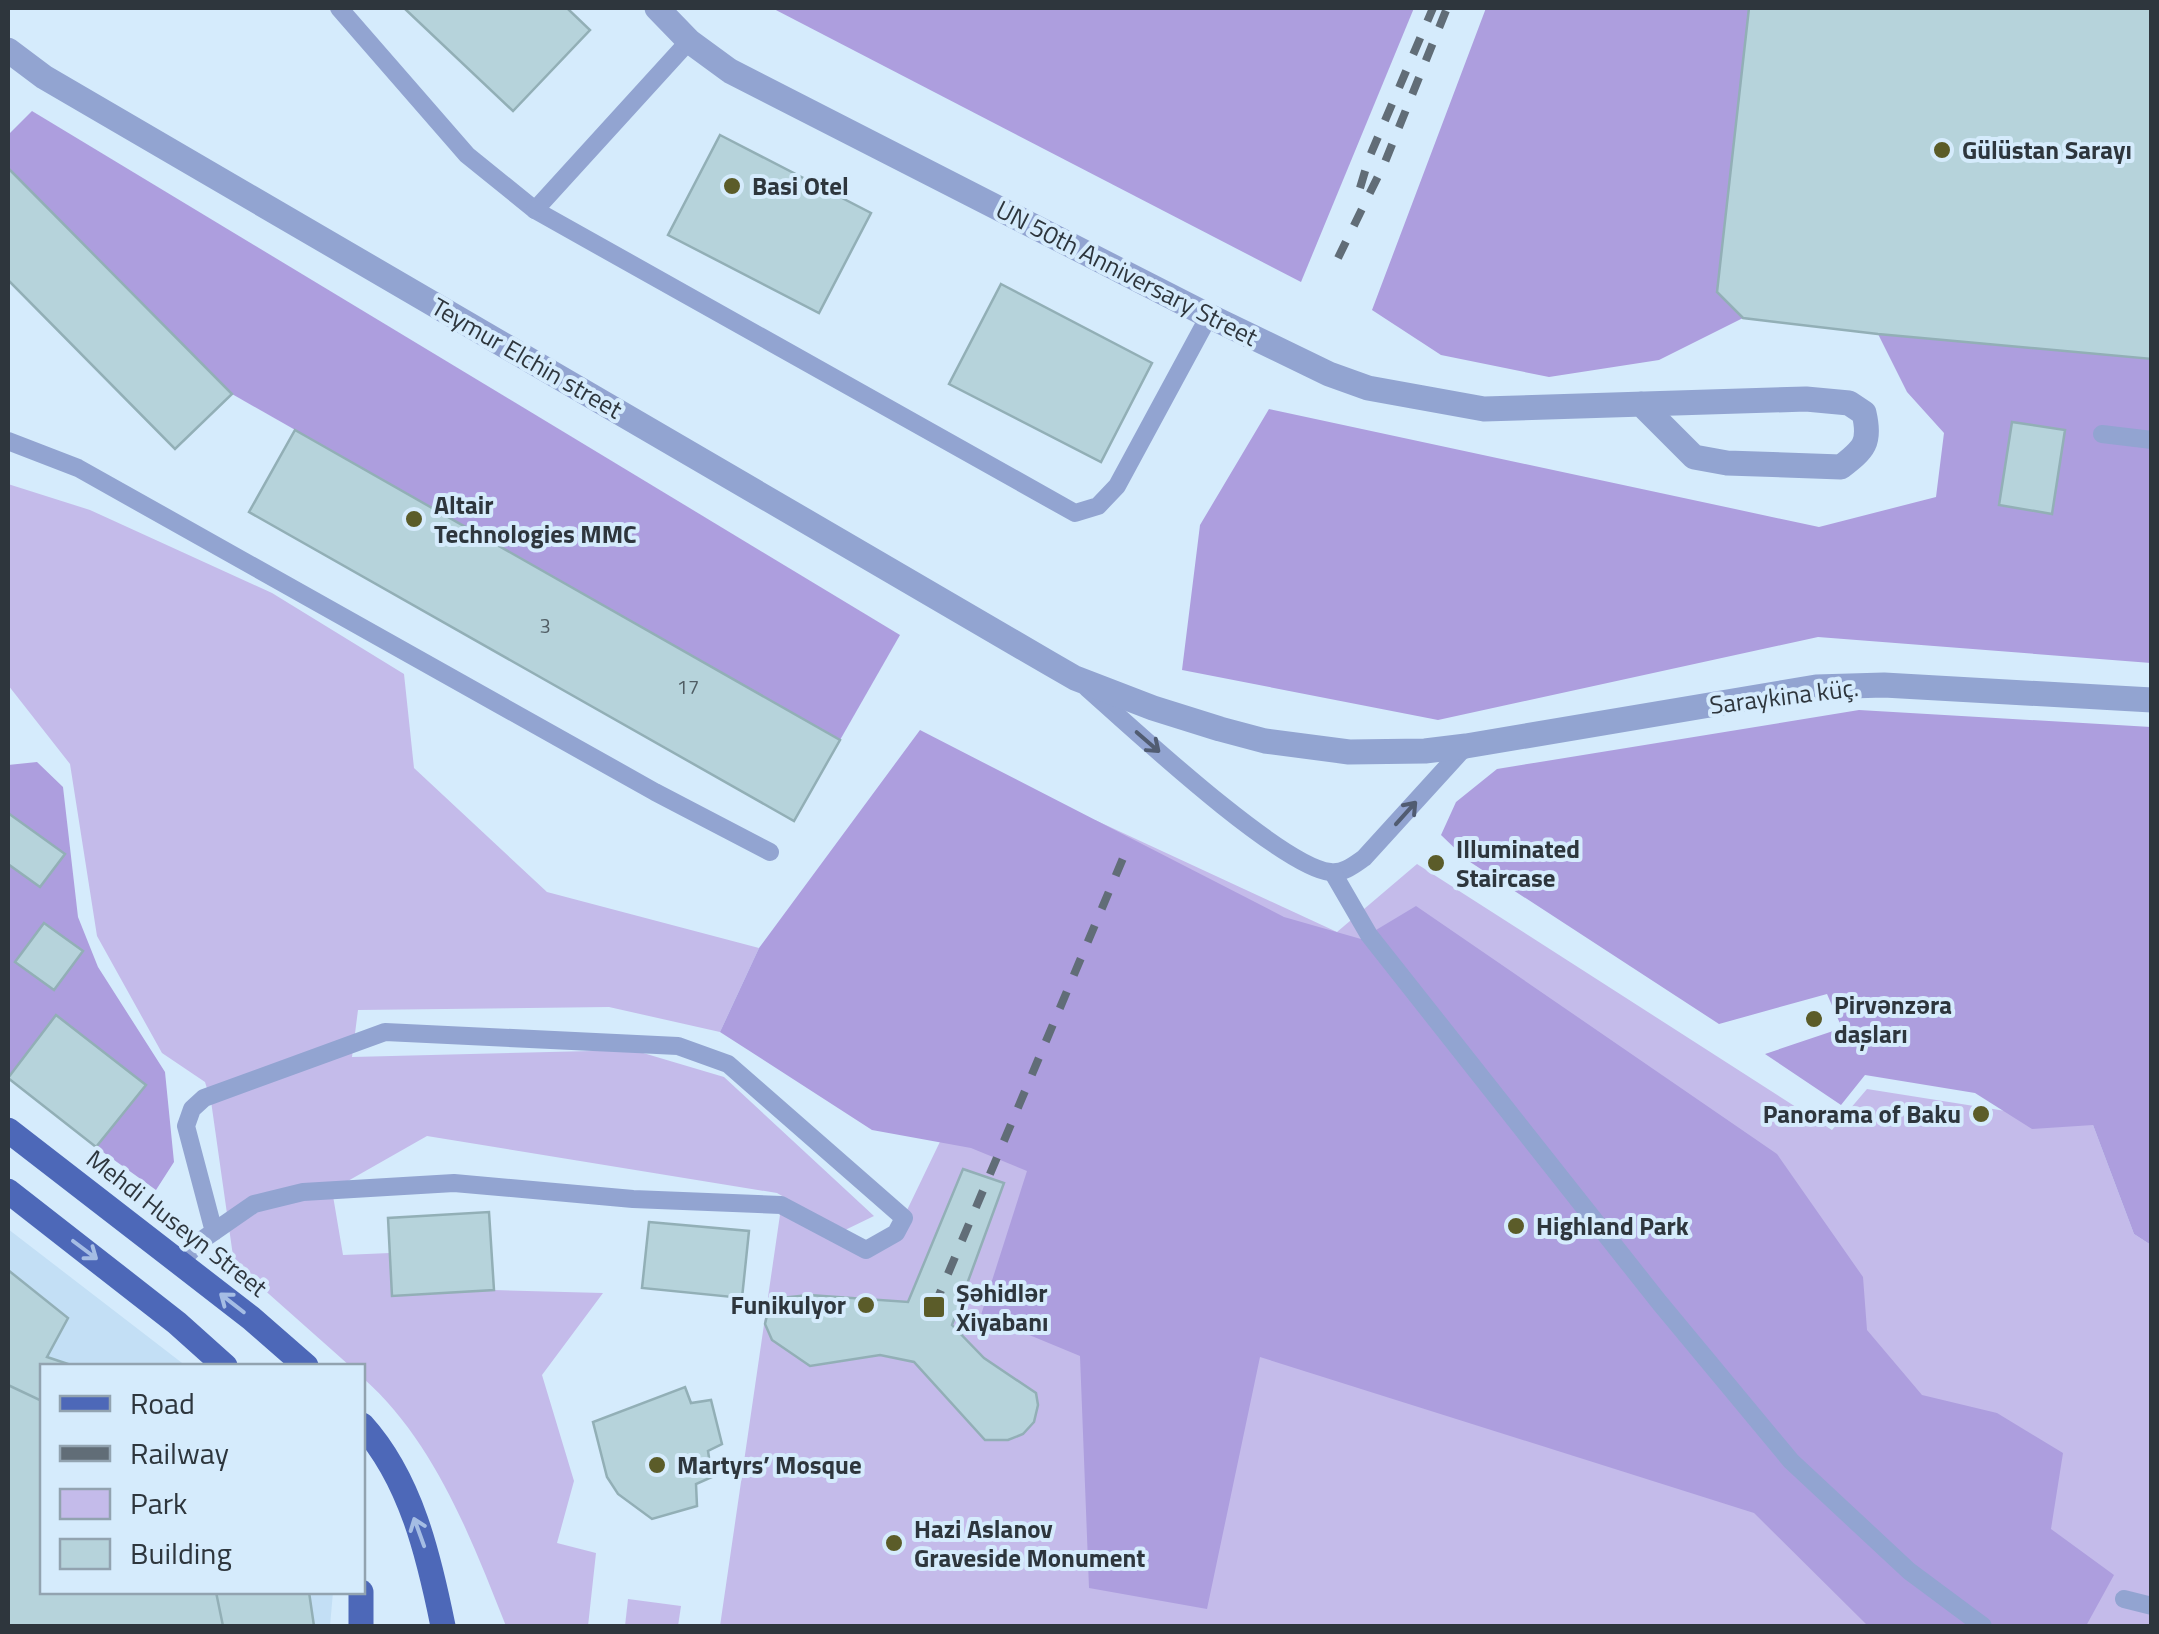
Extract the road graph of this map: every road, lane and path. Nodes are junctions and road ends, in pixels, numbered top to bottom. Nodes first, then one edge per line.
1 (339, 8) edge
2 (657, 8) edge
3 (690, 41) junction
4 (8, 50) edge
5 (535, 210) junction
6 (1209, 316) junction
7 (1641, 404) junction
8 (2102, 434) dead end
9 (2152, 440) edge
10 (8, 441) edge
11 (1075, 678) junction
12 (2152, 700) edge
13 (1466, 746) junction
14 (770, 852) dead end
15 (1333, 873) junction
16 (8, 1130) edge
17 (8, 1191) edge
18 (214, 1232) junction
19 (180, 1263) junction
20 (223, 1364) edge
21 (304, 1364) edge
22 (365, 1428) edge
23 (361, 1594) edge
24 (2124, 1598) dead end
25 (2152, 1606) edge
26 (361, 1626) edge
27 (443, 1626) edge
28 (1983, 1626) edge

1 - 5 lane
2 - 3 street, UN 50th Anniversary Street
3 - 5 lane
3 - 6 street, UN 50th Anniversary Street
4 - 11 street, Teymur Elchin street
5 - 6 lane
6 - 7 street, UN 50th Anniversary Street
7 - 7 street, UN 50th Anniversary Street
8 - 9 lane
10 - 14 lane
11 - 13 street
11 -> 15 lane
12 - 13 street, Saraykina küç.
15 -> 13 lane
15 - 28 lane
16 - 19 main road, Mehdi Huseyn Street
17 -> 20 main road
18 - 18 lane
18 - 19 lane
21 -> 19 main road, Mehdi Huseyn Street
27 -> 22 main road
23 - 26 main road
24 - 25 lane

